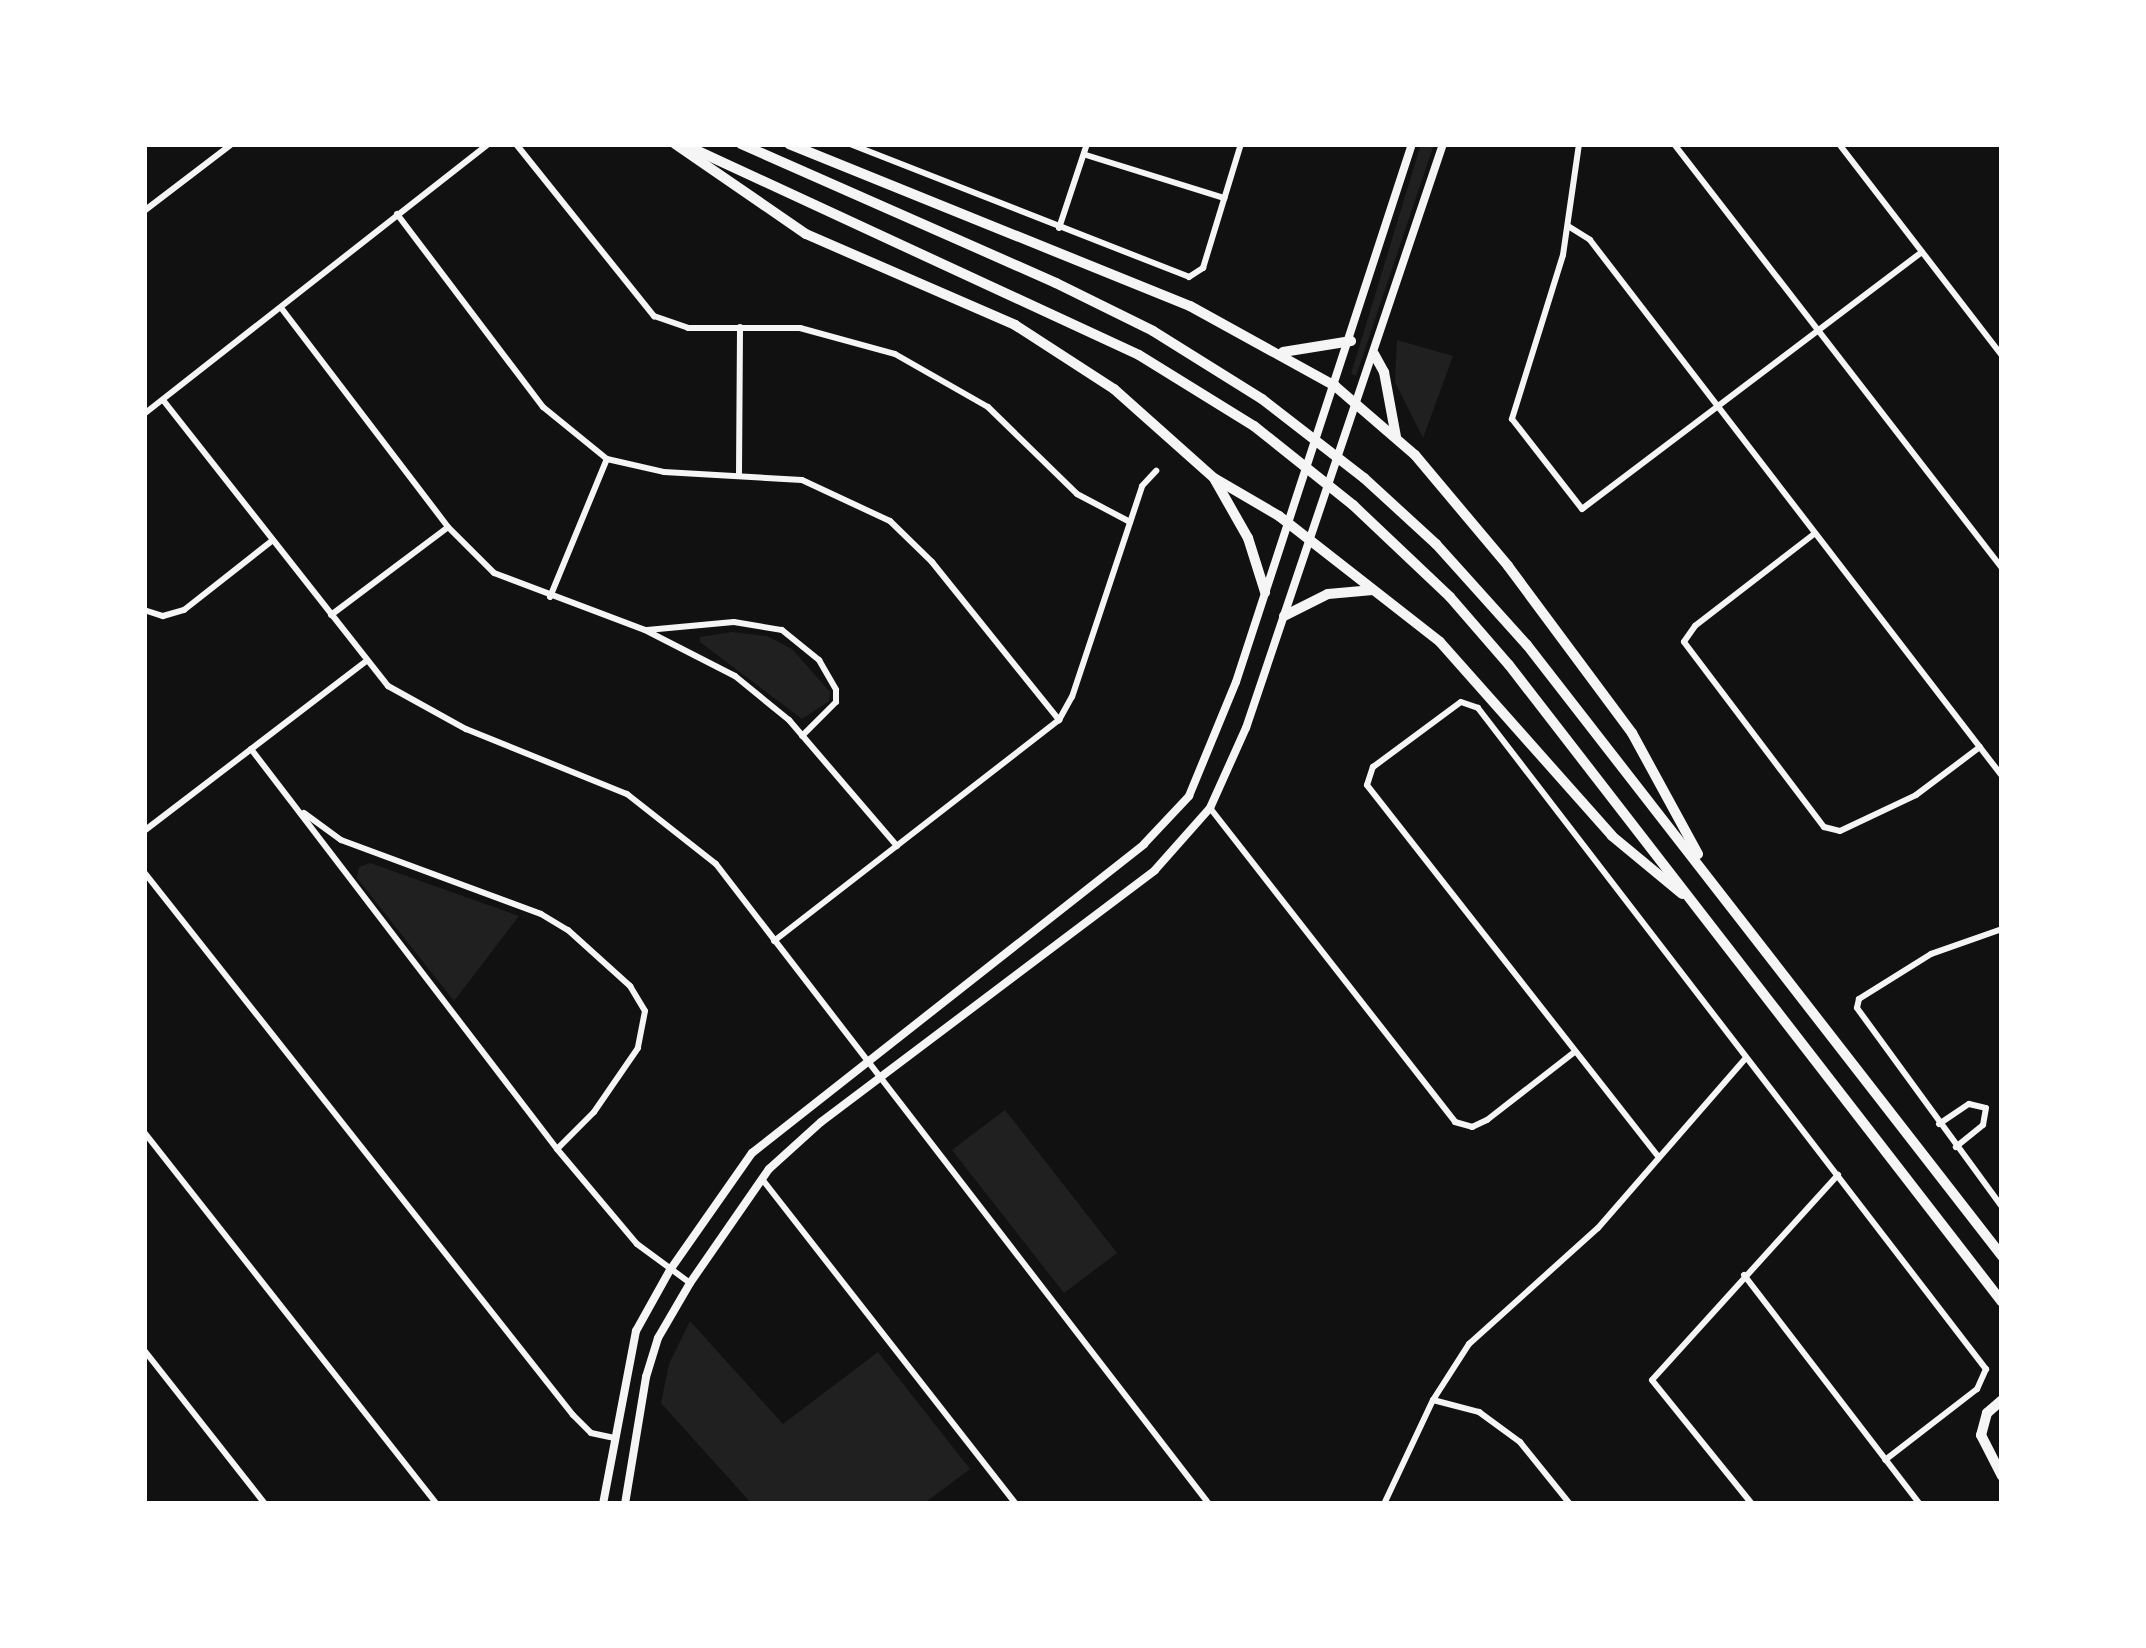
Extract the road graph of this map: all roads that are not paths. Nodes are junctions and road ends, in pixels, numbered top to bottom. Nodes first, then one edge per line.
1 (488, 144) edge
2 (516, 144) edge
3 (679, 144) edge
4 (741, 144) edge
5 (789, 144) edge
6 (850, 144) edge
7 (1087, 144) edge
8 (1241, 144) edge
9 (1412, 144) edge
10 (1443, 144) edge
11 (1579, 144) edge
12 (1674, 144) edge
13 (1839, 144) edge
14 (229, 145) edge
15 (1086, 155) junction
16 (1224, 198) junction
17 (144, 211) edge
18 (397, 214) junction
19 (1568, 226) junction
20 (1059, 228) junction
21 (1922, 252) junction
22 (282, 309) junction
23 (740, 326) junction
24 (1818, 330) junction
25 (1351, 341) junction
26 (1281, 352) junction
27 (1374, 354) junction
28 (2002, 356) edge
29 (1335, 386) junction
30 (163, 400) junction
31 (1356, 403) junction
32 (1720, 407) junction
33 (144, 414) edge
34 (1396, 437) junction
35 (607, 459) junction
36 (1156, 471) dead end
37 (739, 473) junction
38 (1214, 478) junction
39 (1130, 522) junction
40 (1289, 524) junction
41 (448, 527) junction
42 (1815, 533) junction
43 (273, 540) junction
44 (1309, 541) junction
45 (2002, 568) edge
46 (1373, 590) junction
47 (1265, 592) junction
48 (550, 597) junction
49 (144, 610) edge
50 (331, 615) junction
51 (1284, 616) junction
52 (645, 630) junction
53 (365, 662) junction
54 (1059, 720) junction
55 (802, 736) junction
56 (1980, 747) junction
57 (251, 749) junction
58 (2002, 776) edge
59 (296, 808) junction
60 (1210, 808) junction
61 (144, 831) edge
62 (897, 846) junction
63 (144, 872) edge
64 (1717, 888) junction
65 (1697, 907) junction
66 (2002, 929) edge
67 (774, 941) junction
68 (1573, 1053) junction
69 (1745, 1059) junction
70 (866, 1060) junction
71 (880, 1078) junction
72 (1939, 1124) junction
73 (144, 1132) edge
74 (1956, 1147) junction
75 (557, 1149) junction
76 (1657, 1155) junction
77 (1838, 1175) junction
78 (762, 1179) junction
79 (2002, 1207) edge
80 (2002, 1256) edge
81 (670, 1270) junction
82 (1744, 1274) junction
83 (690, 1282) junction
84 (2002, 1302) edge
85 (144, 1350) edge
86 (1433, 1400) junction
87 (2002, 1400) edge
88 (614, 1438) junction
89 (1886, 1460) junction
90 (2002, 1476) edge
91 (430, 1494) junction
92 (1202, 1496) junction
93 (1749, 1500) edge
94 (265, 1504) edge
95 (418, 1504) edge
96 (437, 1504) edge
97 (603, 1504) edge
98 (625, 1504) edge
99 (1016, 1504) edge
100 (1192, 1504) edge
101 (1209, 1504) edge
102 (1384, 1504) edge
103 (1570, 1504) edge
104 (1736, 1504) edge
105 (1921, 1504) edge

1 - 18 street
2 - 23 street
3 - 38 highway
3 - 65 highway
4 - 64 highway
5 - 26 highway
6 - 20 street
7 - 15 street
8 - 16 street
9 - 25 street
10 - 27 street
11 - 19 street
12 - 24 street
13 - 21 street
14 - 17 street
15 - 16 street
15 - 20 street
16 - 20 street
18 - 22 street
18 - 35 street
19 - 32 street
19 - 32 street
21 - 24 street
21 - 28 street
22 - 30 street
22 - 41 street
23 - 37 street
23 - 39 street
24 - 32 street
24 - 45 street
25 - 26 highway
25 - 29 street
26 - 29 highway
27 - 31 street
27 - 34 highway
29 - 31 highway
29 - 40 street
30 - 33 street
30 - 43 street
31 - 34 highway
31 - 44 street
32 - 42 street
34 - 64 highway
35 - 37 street
35 - 48 street
36 - 39 street
37 - 54 street
38 - 40 highway
38 - 47 highway
39 - 54 street
40 - 44 highway
40 - 47 street
41 - 48 street
41 - 50 street
42 - 56 street
42 - 56 street
43 - 49 street
43 - 50 street
44 - 46 highway
44 - 51 street
46 - 51 highway
46 - 65 highway
47 - 70 street
48 - 52 street
50 - 53 street
51 - 60 street
52 - 55 street
52 - 55 street
53 - 57 street
53 - 67 street
54 - 62 street
55 - 62 street
56 - 58 street
57 - 59 street
57 - 61 street
59 - 75 street
59 - 75 street
60 - 68 street
60 - 71 street
62 - 67 street
63 - 88 street
64 - 80 highway
65 - 84 highway
66 - 72 street
67 - 70 street
68 - 69 street
68 - 76 street
69 - 76 street
69 - 77 street
70 - 71 street
70 - 81 street
71 - 78 street
71 - 92 street
72 - 74 street
72 - 74 street
73 - 91 street
74 - 79 street
75 - 81 street
76 - 86 street
77 - 82 street
77 - 89 street
78 - 83 street
78 - 99 street
81 - 83 street
81 - 88 street
82 - 89 street
82 - 93 street
83 - 98 street
85 - 94 street
86 - 102 street
86 - 103 street
87 - 90 highway
88 - 97 street
89 - 105 street
91 - 95 street
91 - 96 street
92 - 100 street
92 - 101 street
93 - 104 street

